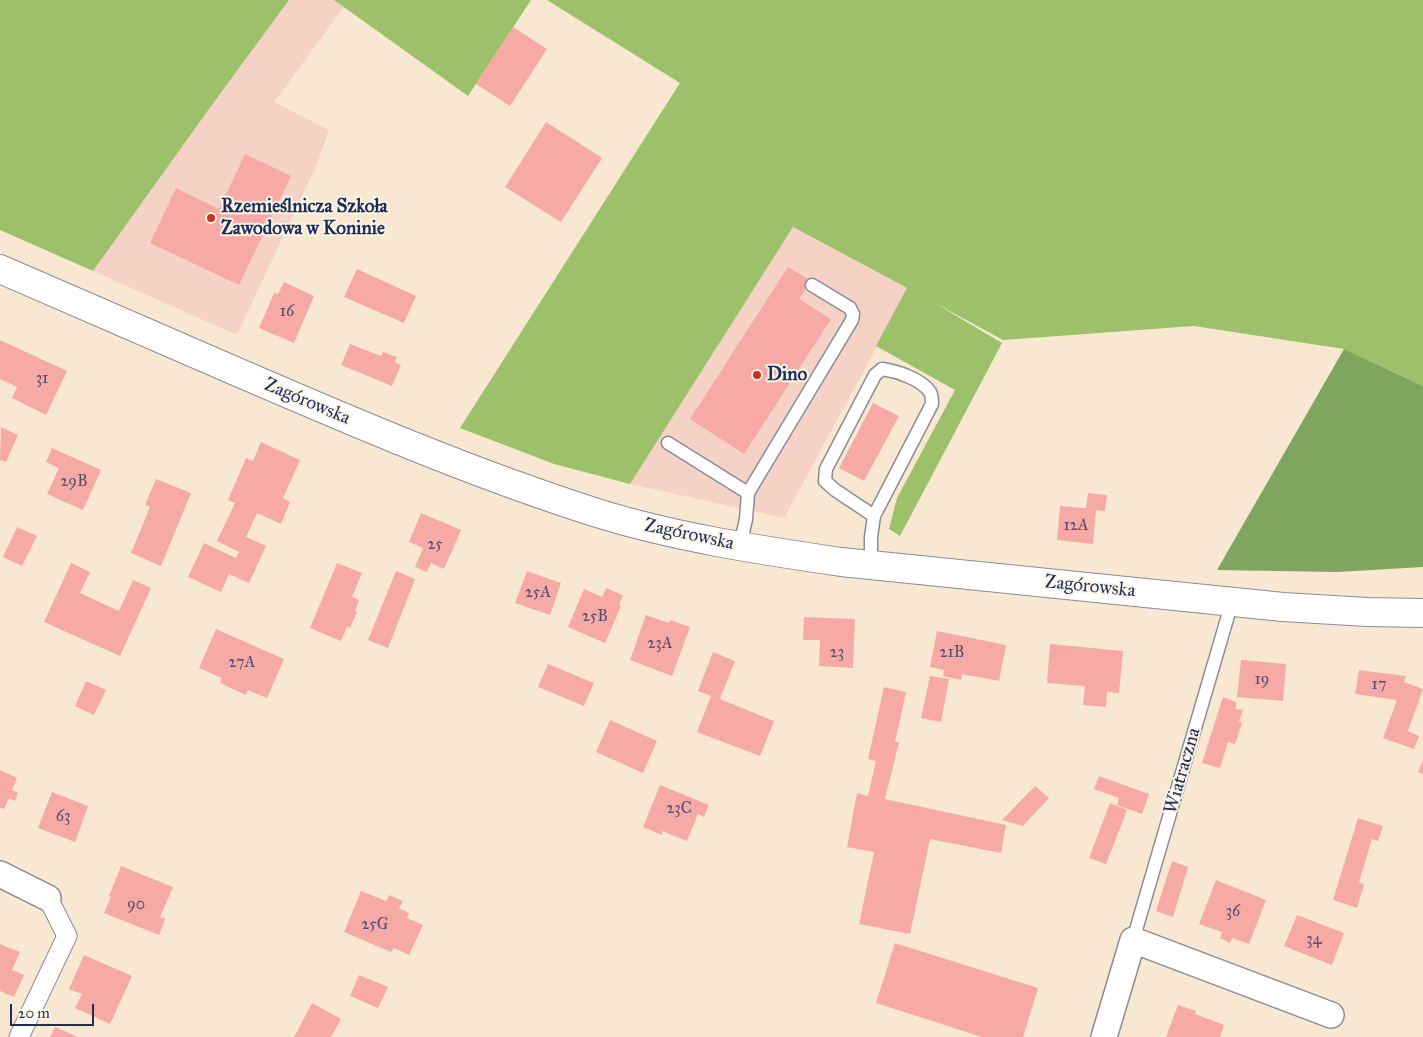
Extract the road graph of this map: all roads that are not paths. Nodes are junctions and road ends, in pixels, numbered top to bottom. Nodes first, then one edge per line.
1 (0, 268) edge
2 (812, 285) dead end
3 (668, 443) dead end
4 (748, 493) junction
5 (874, 516) junction
6 (740, 546) junction
7 (872, 565) junction
8 (1232, 602) junction
9 (1423, 613) edge
10 (0, 874) edge
11 (48, 898) joint
12 (1133, 940) junction
13 (1331, 1015) dead end
14 (19, 1037) edge
15 (1104, 1037) edge

1 - 6 street, Zagórowska
2 - 4 lane
3 - 4 lane
4 - 6 lane
5 - 5 lane
5 - 7 lane
6 - 7 street, Zagórowska
7 - 8 street, Zagórowska
8 - 9 street, Zagórowska
8 - 12 lane, Wiatraczna
10 - 11 street
11 - 14 street
12 - 13 street
12 - 15 street, Wiatraczna

